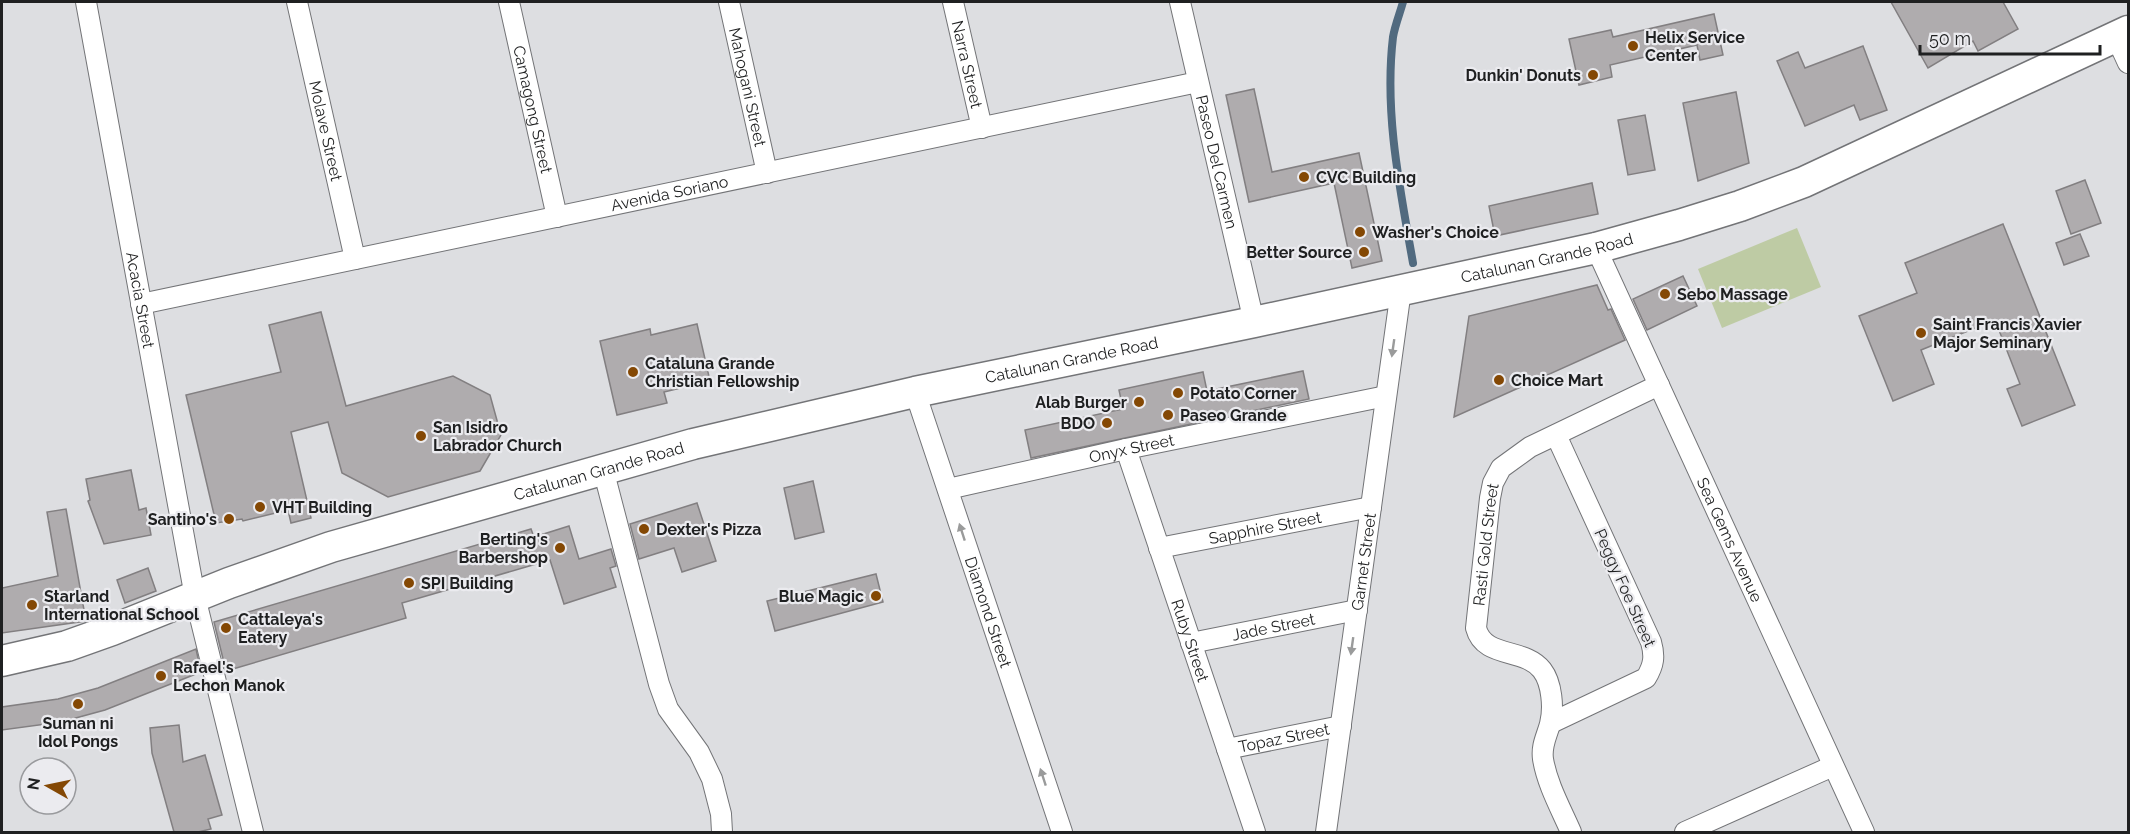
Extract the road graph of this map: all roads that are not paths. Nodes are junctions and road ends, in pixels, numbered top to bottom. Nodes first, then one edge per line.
1 (86, 2) edge
2 (297, 2) edge
3 (509, 2) edge
4 (729, 2) edge
5 (953, 2) edge
6 (1180, 2) edge
7 (2124, 44) edge
8 (1198, 82) junction
9 (982, 128) junction
10 (767, 173) junction
11 (556, 217) junction
12 (1596, 248) junction
13 (355, 259) junction
14 (1401, 290) junction
15 (141, 304) junction
16 (1254, 322) junction
17 (1659, 385) junction
18 (915, 393) junction
19 (1386, 396) junction
20 (1556, 435) junction
21 (1126, 449) junction
22 (603, 469) junction
23 (948, 489) junction
24 (1371, 507) junction
25 (1159, 548) junction
26 (195, 597) junction
27 (1357, 610) junction
28 (1191, 644) junction
29 (2, 661) edge
30 (1551, 723) junction
31 (1341, 726) junction
32 (1227, 749) junction
33 (1833, 766) junction
34 (253, 832) edge
35 (722, 832) edge
36 (1062, 832) edge
37 (1255, 832) edge
38 (1326, 832) edge
39 (1571, 832) edge
40 (1685, 832) edge
41 (1864, 832) edge

1 - 15 street, Acacia Street
2 - 13 street, Molave Street
3 - 11 street, Camagong Street
4 - 10 street, Mahogani Street
5 - 9 street, Narra Street
6 - 8 street, Paseo Del Carmen
7 - 12 main road, Catalunan Grande Road
8 - 9 street, Avenida Soriano
8 - 16 street, Paseo Del Carmen
9 - 10 street, Avenida Soriano
10 - 11 street, Avenida Soriano
11 - 13 street, Avenida Soriano
12 - 14 main road, Catalunan Grande Road
12 - 17 street, Sea Gems Avenue
13 - 15 street, Avenida Soriano
14 - 16 main road, Catalunan Grande Road
14 -> 19 street, Garnet Street
15 - 26 street, Acacia Street
16 - 18 main road, Catalunan Grande Road
17 - 20 street, Rasti Gold Street
17 - 33 street, Sea Gems Avenue
18 - 22 main road, Catalunan Grande Road
18 - 23 street, Diamond Street
19 - 21 street, Onyx Street
19 - 24 street, Garnet Street
20 - 30 street, Rasti Gold Street
20 - 30 street, Peggy Foe Street
21 - 23 street, Onyx Street
21 - 25 street, Ruby Street
22 - 26 main road, Catalunan Grande Road
22 - 35 street
36 -> 23 street, Diamond Street
24 - 25 street, Sapphire Street
24 - 27 street, Garnet Street
25 - 28 street, Ruby Street
26 - 29 main road, Catalunan Grande Road
26 - 34 street, Acacia Street
27 - 28 street, Jade Street
27 -> 31 street, Garnet Street
28 - 32 street, Ruby Street
30 - 39 street, Rasti Gold Street
31 - 32 street, Topaz Street
31 - 38 street, Garnet Street
32 - 37 street, Ruby Street
33 - 40 street
33 - 41 street, Sea Gems Avenue

